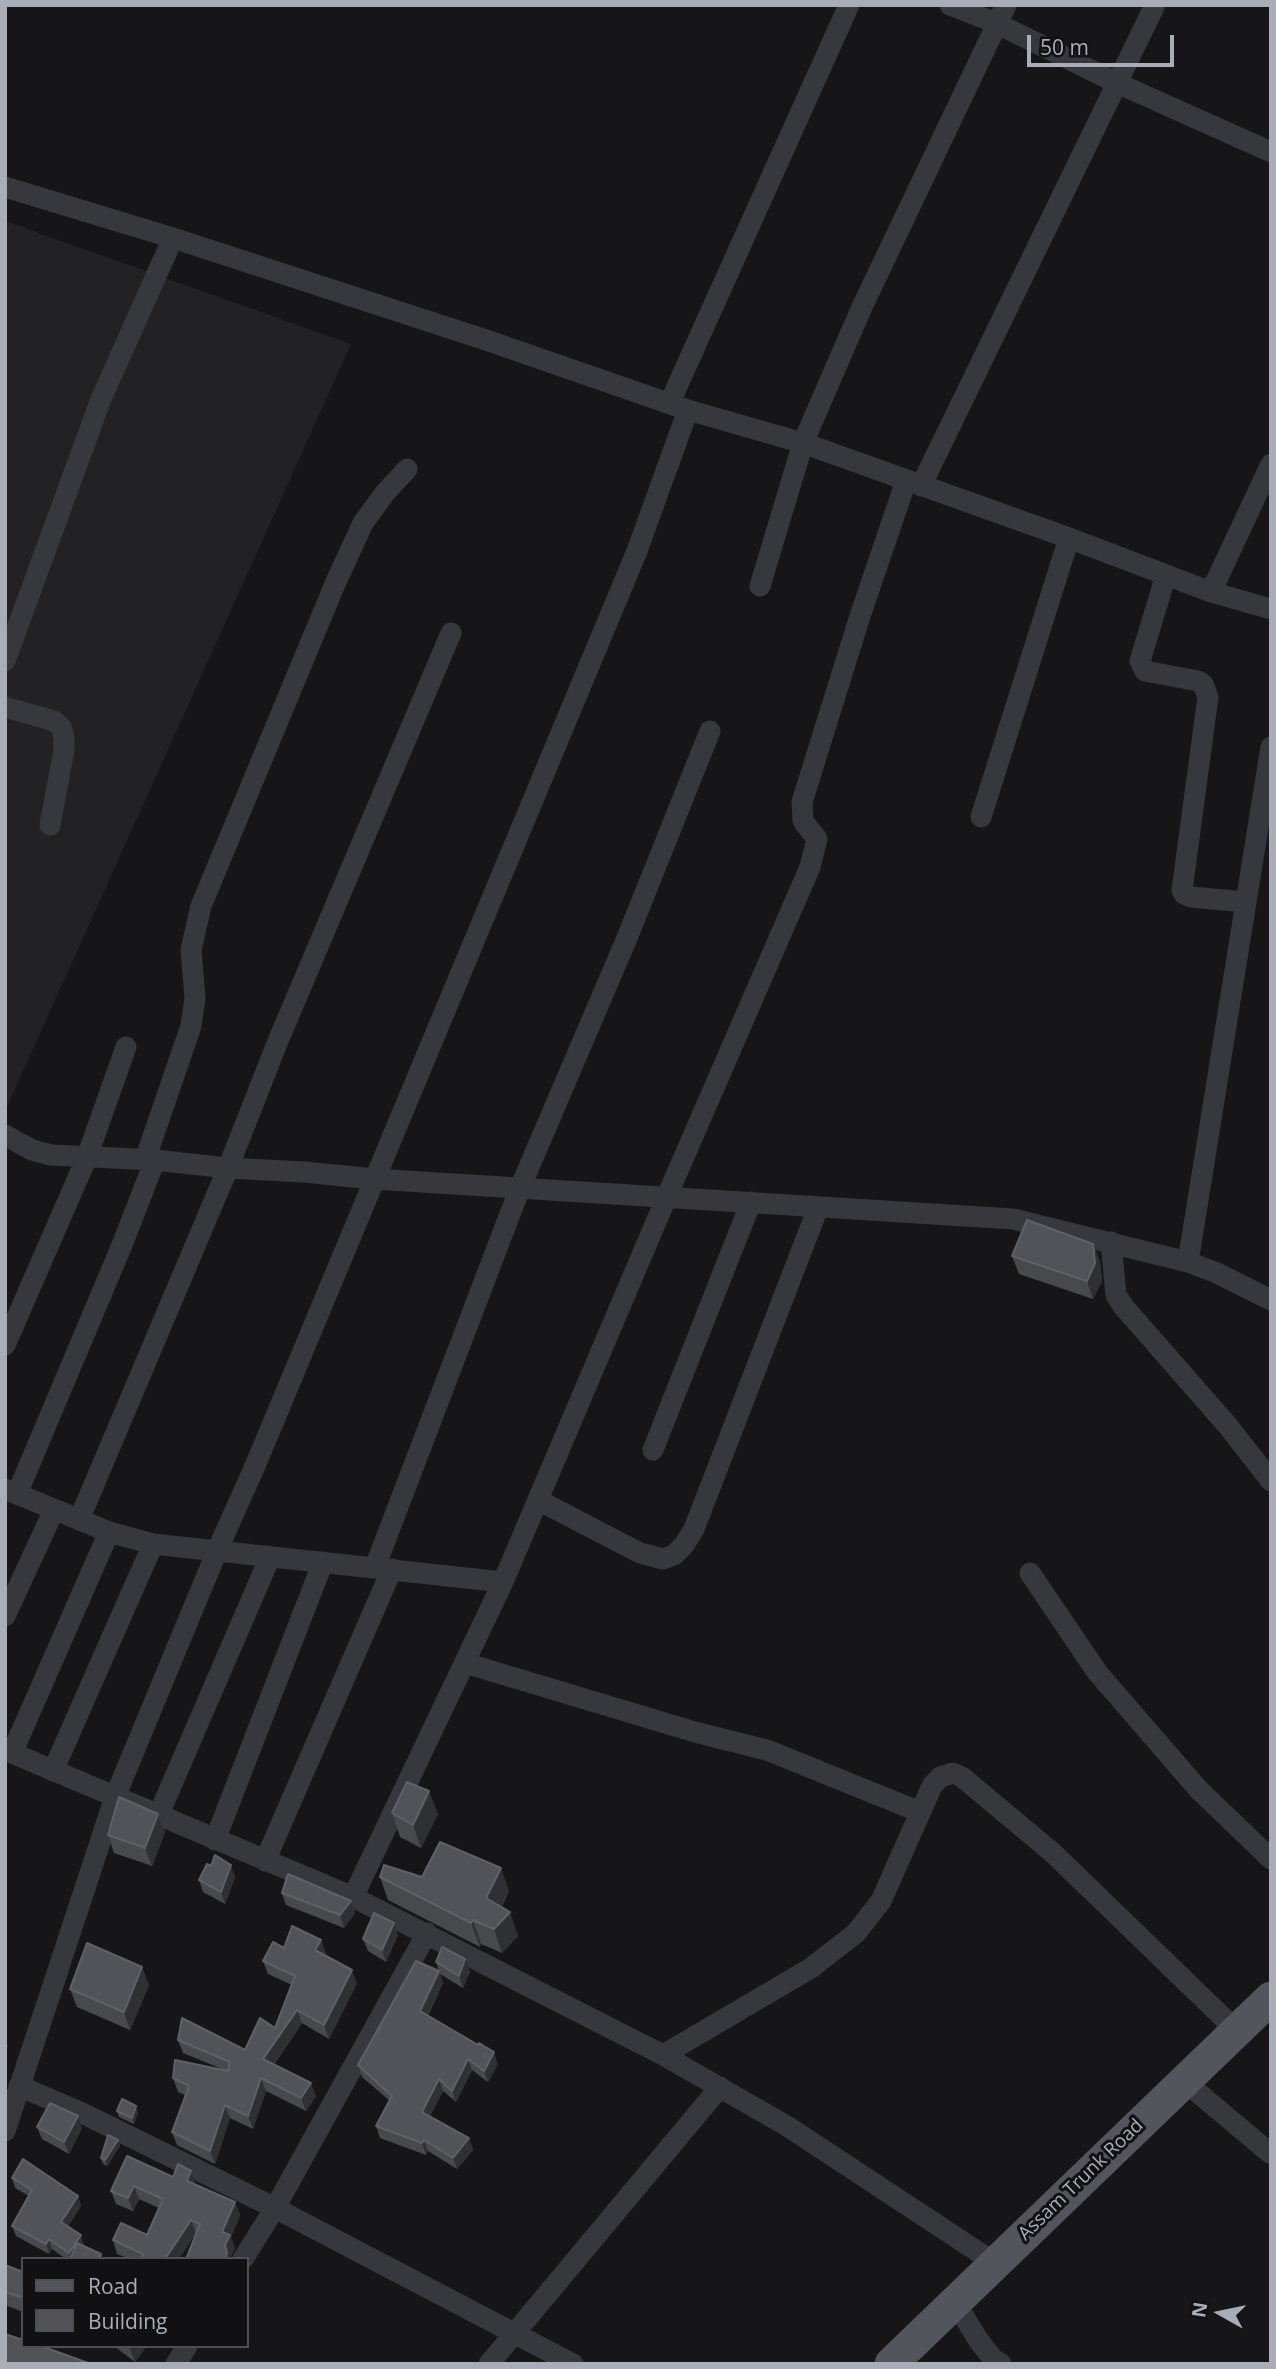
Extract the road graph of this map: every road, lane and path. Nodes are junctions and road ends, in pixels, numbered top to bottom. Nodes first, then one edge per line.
1 (849, 5) edge
2 (950, 5) edge
3 (1155, 5) edge
4 (1001, 14) edge
5 (1117, 83) junction
6 (1271, 152) edge
7 (5, 187) edge
8 (173, 238) junction
9 (679, 406) junction
10 (803, 443) junction
11 (1271, 464) edge
12 (407, 469) dead end
13 (913, 483) junction
14 (1069, 538) junction
15 (1166, 575) junction
16 (760, 586) dead end
17 (1211, 592) junction
18 (1271, 610) edge
19 (451, 633) dead end
20 (5, 662) edge
21 (5, 707) edge
22 (710, 731) dead end
23 (1271, 747) edge
24 (981, 817) dead end
25 (50, 825) dead end
26 (1245, 902) junction
27 (127, 1047) dead end
28 (5, 1135) edge
29 (87, 1157) junction
30 (150, 1160) junction
31 (228, 1168) junction
32 (374, 1179) junction
33 (520, 1188) junction
34 (667, 1196) junction
35 (751, 1202) junction
36 (818, 1208) junction
37 (1111, 1242) junction
38 (1188, 1262) junction
39 (1271, 1300) edge
40 (5, 1345) edge
41 (653, 1450) dead end
42 (1268, 1471) edge
43 (11, 1491) edge
44 (538, 1500) junction
45 (54, 1510) junction
46 (79, 1520) junction
47 (109, 1532) junction
48 (153, 1544) junction
49 (217, 1551) junction
50 (270, 1556) junction
51 (323, 1562) junction
52 (383, 1568) junction
53 (1030, 1573) dead end
54 (503, 1582) junction
55 (5, 1616) edge
56 (465, 1663) junction
57 (9, 1752) edge
58 (53, 1770) junction
59 (115, 1797) junction
60 (920, 1812) junction
61 (158, 1816) junction
62 (215, 1840) junction
63 (1271, 1859) edge
64 (265, 1861) junction
65 (353, 1897) junction
66 (427, 1933) junction
67 (1271, 1998) edge
68 (1237, 2031) junction
69 (663, 2055) junction
70 (1184, 2081) junction
71 (19, 2086) junction
72 (720, 2087) junction
73 (5, 2131) edge
74 (1271, 2154) edge
75 (275, 2208) junction
76 (244, 2257) edge
77 (995, 2263) junction
78 (955, 2302) junction
79 (513, 2333) junction
80 (186, 2348) edge
81 (176, 2364) edge
82 (489, 2364) edge
83 (573, 2364) edge
84 (891, 2364) edge
85 (1001, 2364) edge

1 - 9 street
2 - 4 street
3 - 5 street
4 - 5 street
4 - 10 street
5 - 6 street
5 - 13 street
7 - 8 street
8 - 9 street
8 - 20 street
9 - 10 street
9 - 32 street
10 - 13 street
10 - 16 street
11 - 17 street
12 - 30 street
13 - 14 street
13 - 34 street
14 - 15 street
14 - 24 street
15 - 17 street
15 - 26 street
17 - 18 street
19 - 31 street
21 - 25 street
22 - 33 street
23 - 26 street
26 - 38 street
27 - 29 street
28 - 29 street
29 - 30 street
29 - 40 street
30 - 31 street
30 - 43 street
31 - 32 street
31 - 46 street
32 - 33 street
32 - 49 street
33 - 34 street
33 - 52 street
34 - 35 street
34 - 44 street
35 - 36 street
35 - 41 street
36 - 37 street
36 - 44 street
37 - 38 street
37 - 42 street
38 - 39 street
43 - 45 street
44 - 54 street
45 - 46 street
45 - 55 street
46 - 47 street
47 - 48 street
47 - 57 street
48 - 49 street
48 - 58 street
49 - 50 street
49 - 59 street
50 - 51 street
50 - 61 street
51 - 52 street
51 - 62 street
52 - 54 street
52 - 64 street
53 - 63 street
54 - 56 street
56 - 60 street
56 - 65 street
57 - 58 street
58 - 59 street
59 - 61 street
59 - 71 street
60 - 68 street
60 - 69 street
61 - 62 street
62 - 64 street
64 - 65 street
65 - 66 street
66 - 69 street
66 - 75 street
67 - 68 main road, Assam Trunk Road
68 - 70 main road, Assam Trunk Road
69 - 72 street
70 - 74 street
70 - 77 main road, Assam Trunk Road
71 - 73 street
71 - 75 street
72 - 77 street
72 - 79 street
75 - 76 street
75 - 79 street
77 - 78 main road, Assam Trunk Road
78 - 84 main road, Assam Trunk Road
78 - 85 street
79 - 82 street
79 - 83 street
80 - 81 street

